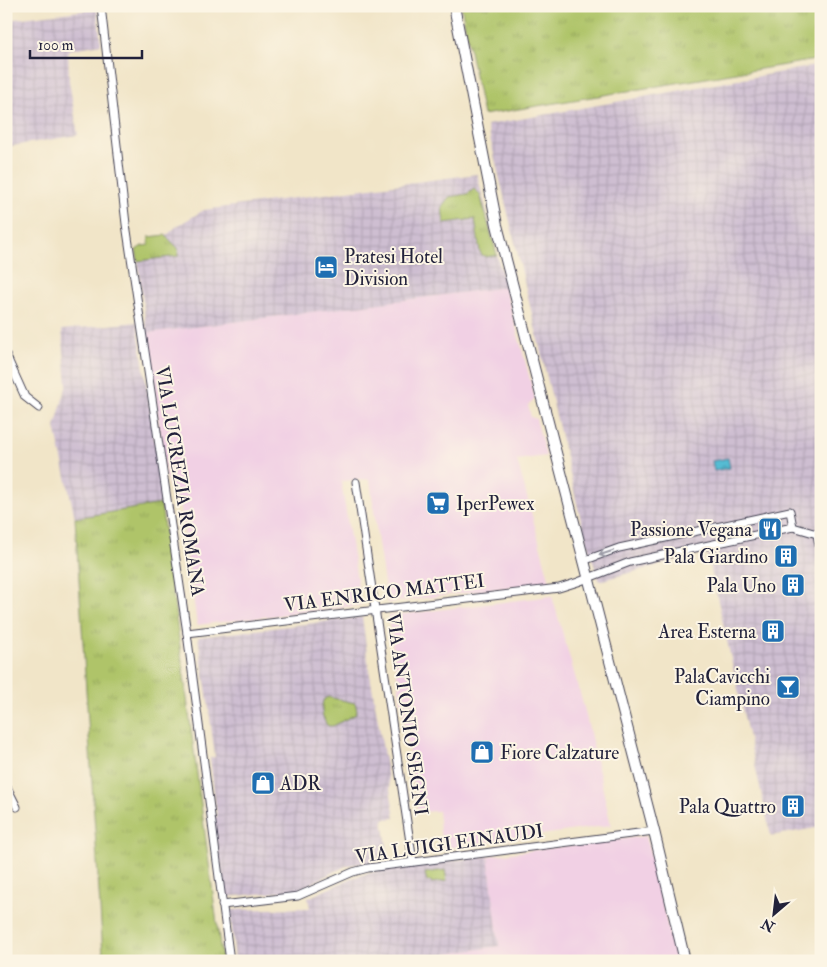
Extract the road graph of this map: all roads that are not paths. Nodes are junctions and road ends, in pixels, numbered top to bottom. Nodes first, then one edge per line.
1 (101, 6) edge
2 (454, 6) edge
3 (6, 355) edge
4 (39, 408) dead end
5 (356, 482) dead end
6 (793, 527) junction
7 (819, 534) edge
8 (821, 556) edge
9 (583, 561) junction
10 (586, 579) junction
11 (376, 609) junction
12 (187, 633) junction
13 (6, 785) edge
14 (17, 807) dead end
15 (654, 831) junction
16 (412, 862) junction
17 (222, 905) junction
18 (230, 961) edge
19 (685, 961) edge

1 - 12 street, VIA LUCREZIA ROMANA
2 - 9 street
3 - 4 street
5 - 11 street, VIA ANTONIO SEGNI
6 - 7 street
6 -> 9 street
6 - 10 street, VIA ENRICO MATTEI
7 - 8 street
9 - 10 street
10 - 11 street, VIA ENRICO MATTEI
10 - 15 street
11 - 12 street, VIA ENRICO MATTEI
11 - 16 street, VIA ANTONIO SEGNI
12 - 17 street, VIA LUCREZIA ROMANA
13 - 14 street
15 - 16 street, VIA LUIGI EINAUDI
15 - 19 street
16 - 17 street, VIA LUIGI EINAUDI
17 - 18 street, VIA LUCREZIA ROMANA

